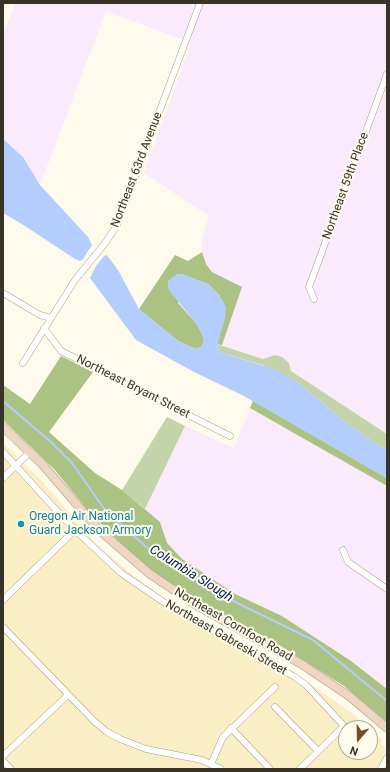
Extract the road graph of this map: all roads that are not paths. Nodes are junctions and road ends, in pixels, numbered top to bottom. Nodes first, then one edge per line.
1 (200, 3) edge
2 (387, 74) edge
3 (3, 293) edge
4 (314, 299) dead end
5 (51, 318) junction
6 (44, 328) junction
7 (22, 363) dead end
8 (3, 427) edge
9 (230, 436) dead end
10 (3, 452) edge
11 (30, 452) junction
12 (16, 465) junction
13 (3, 478) edge
14 (75, 530) junction
15 (343, 550) dead end
16 (387, 589) edge
17 (3, 600) edge
18 (3, 627) edge
19 (275, 687) dead end
20 (68, 694) junction
21 (275, 707) dead end
22 (231, 728) junction
23 (387, 728) edge
24 (318, 751) junction
25 (3, 756) edge
26 (387, 758) edge
27 (3, 760) edge
28 (211, 764) junction
29 (11, 769) edge
30 (221, 769) edge
31 (270, 769) edge
32 (300, 769) edge
33 (381, 769) edge

1 - 5 street, Northeast 63rd Avenue
2 - 4 street, Northeast 59th Place
3 - 5 street
5 - 6 street, Northeast 63rd Avenue
6 - 7 street, Northeast 63rd Avenue
6 - 9 street, Northeast Bryant Street
8 - 11 street, Northeast Cornfoot Road
10 - 12 street, Northeast Gabreski Street
11 - 12 street
11 - 23 street, Northeast Cornfoot Road
12 - 13 street
12 - 14 street, Northeast Gabreski Street
14 - 17 street
14 - 24 street, Northeast Gabreski Street
15 - 16 street
18 - 20 street
19 - 22 street
20 - 25 street
20 - 28 street
21 - 24 street
22 - 28 street
22 - 31 street
24 - 32 street
26 - 33 street
27 - 29 street
28 - 30 street

